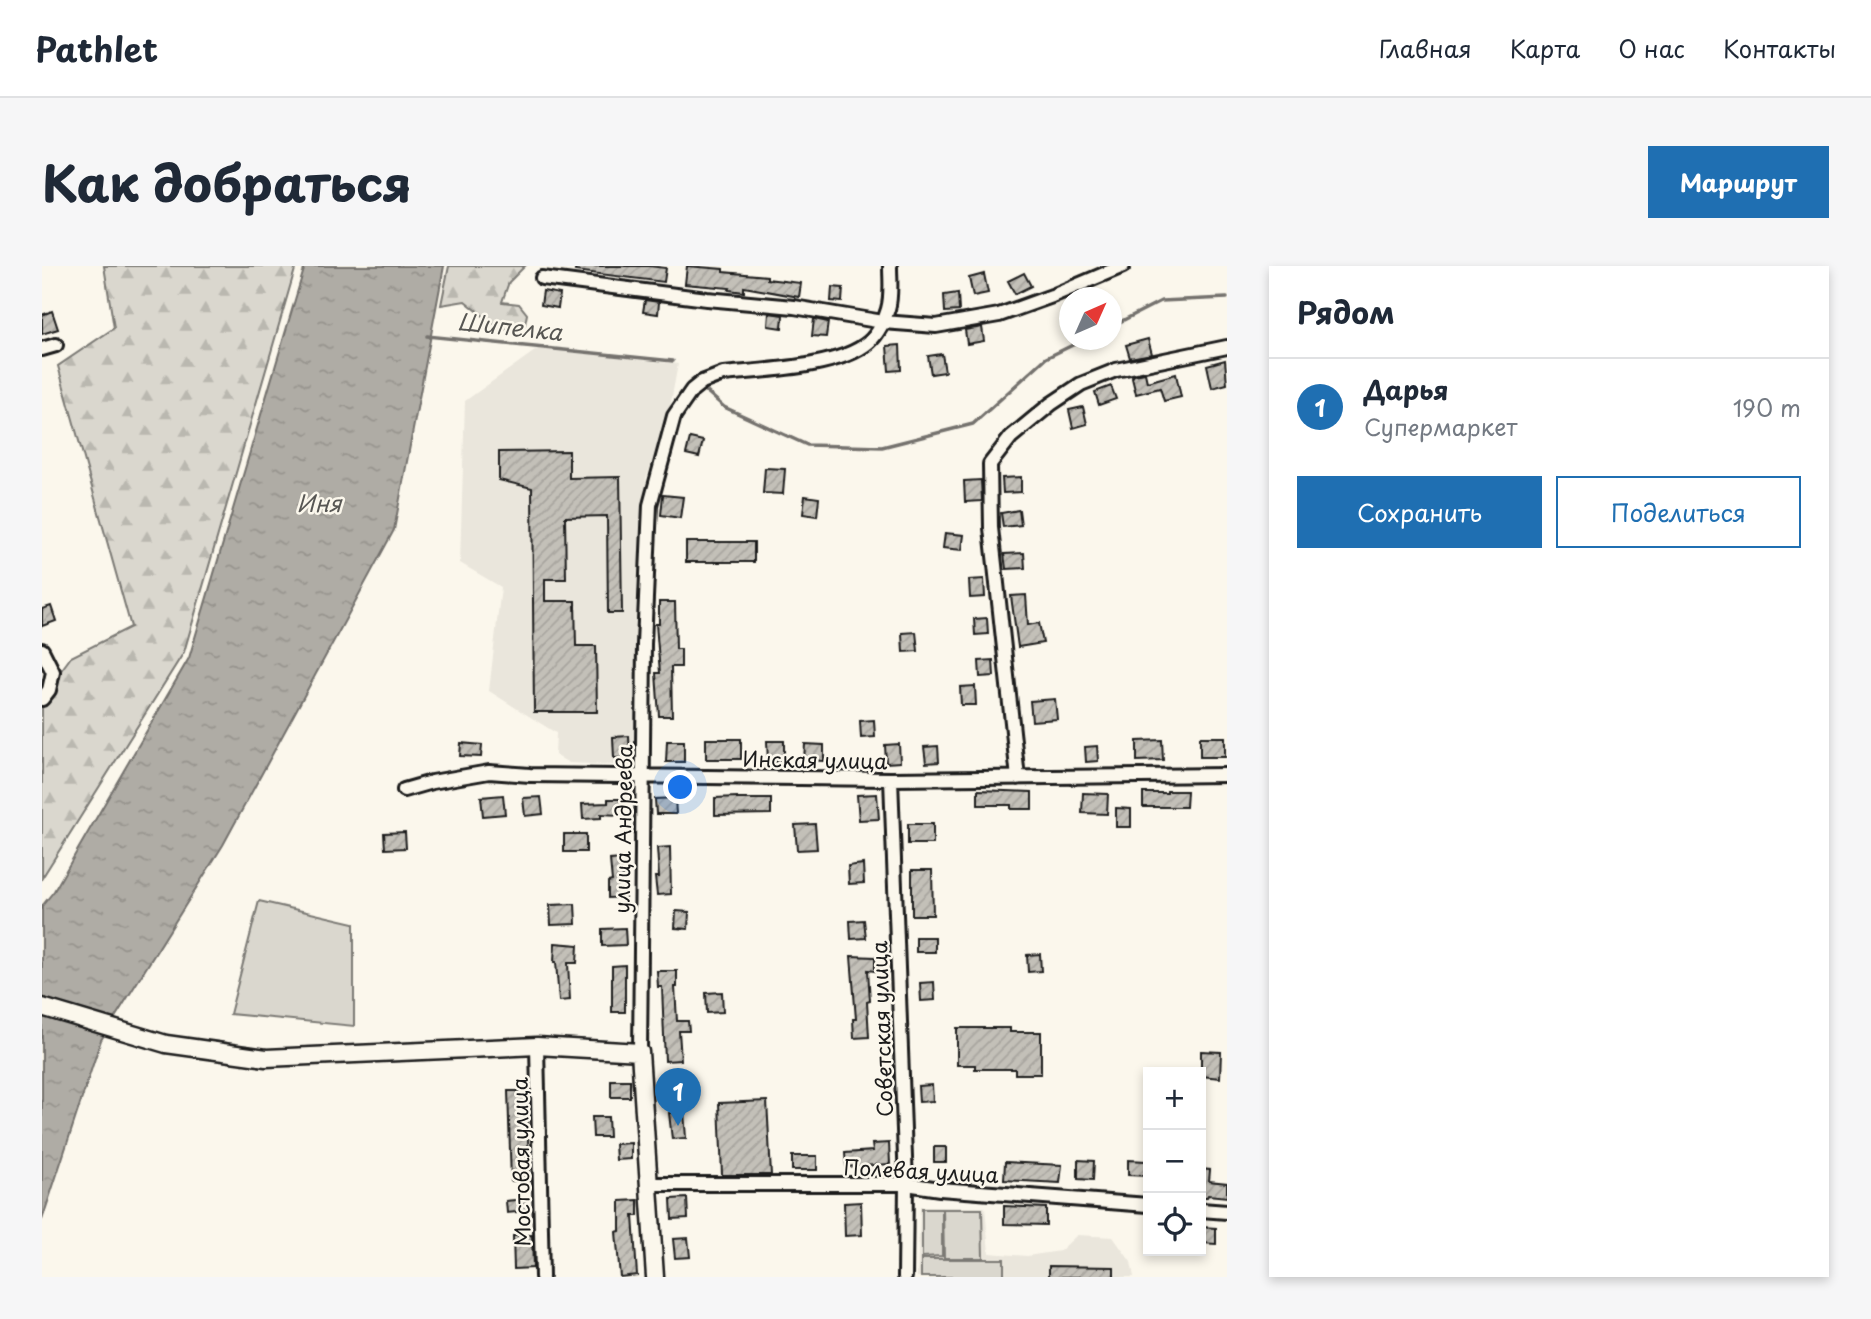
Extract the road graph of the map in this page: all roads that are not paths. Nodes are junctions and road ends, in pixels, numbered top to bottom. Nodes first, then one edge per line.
1 (890, 266) edge
2 (1123, 266) edge
3 (542, 278) dead end
4 (883, 322) junction
5 (56, 345) dead end
6 (1227, 347) edge
7 (42, 349) edge
8 (42, 650) edge
9 (42, 699) edge
10 (1227, 775) edge
11 (643, 776) junction
12 (1018, 778) junction
13 (891, 779) junction
14 (404, 790) dead end
15 (42, 1007) edge
16 (537, 1046) junction
17 (640, 1052) junction
18 (649, 1184) junction
19 (906, 1184) junction
20 (1143, 1205) edge
21 (1206, 1210) edge
22 (1227, 1212) edge
23 (542, 1277) edge
24 (655, 1277) edge
25 (905, 1277) edge

1 - 4 street
2 - 4 street
3 - 4 street
4 - 11 street, улица Андреева
5 - 7 street
6 - 12 street
8 - 9 street
10 - 12 street, Инская улица
11 - 13 street, Инская улица
11 - 14 street, Инская улица
11 - 17 street, улица Андреева
12 - 13 street, Инская улица
13 - 19 street, Советская улица
15 - 16 main road
16 - 17 main road
16 - 23 street, Мостовая улица
17 - 18 main road, улица Андреева
18 - 19 street, Полевая улица
18 - 24 main road, улица Андреева
19 - 20 street, Полевая улица
19 - 25 street, Советская улица
21 - 22 street

